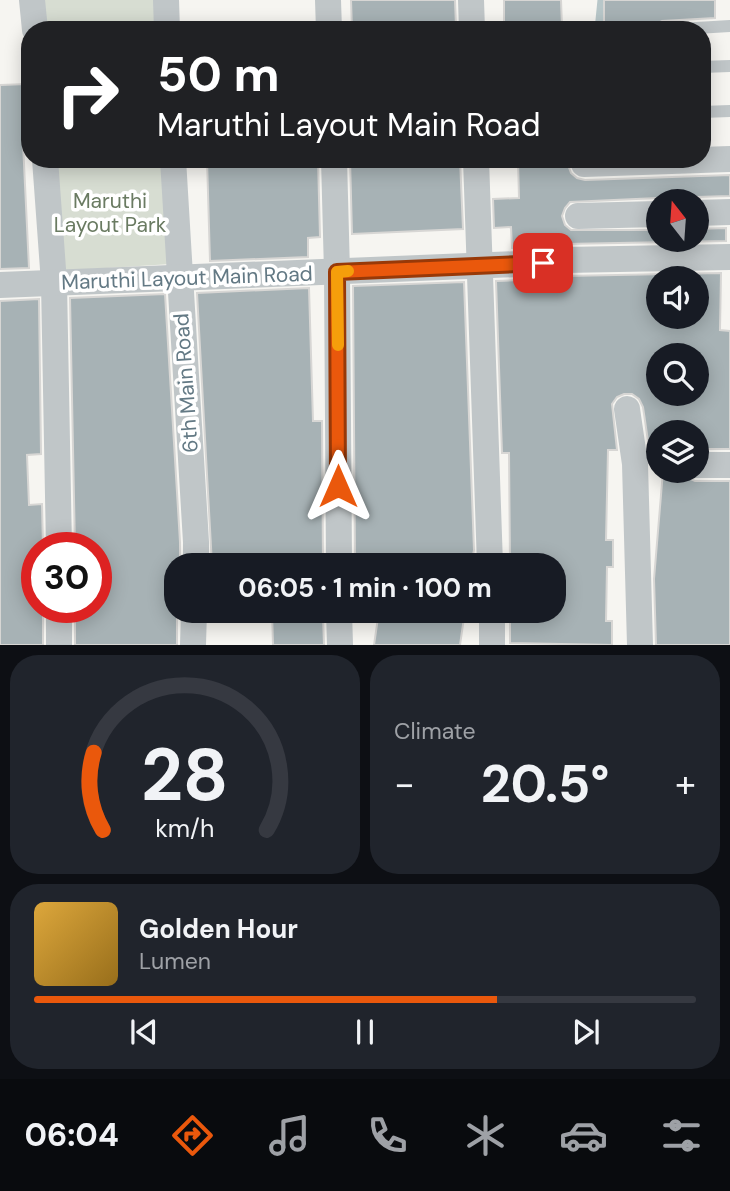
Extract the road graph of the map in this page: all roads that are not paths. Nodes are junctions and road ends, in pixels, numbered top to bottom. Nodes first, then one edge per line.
1 (32, 0) edge
2 (166, 0) edge
3 (328, 0) edge
4 (471, 0) edge
5 (34, 21) edge
6 (167, 21) edge
7 (329, 21) edge
8 (472, 21) edge
9 (730, 26) edge
10 (711, 27) edge
11 (711, 66) edge
12 (730, 66) edge
13 (730, 111) edge
14 (711, 112) edge
15 (730, 159) edge
16 (711, 160) edge
17 (46, 168) edge
18 (173, 168) edge
19 (334, 168) edge
20 (476, 168) edge
21 (730, 212) edge
22 (709, 213) edge
23 (646, 214) edge
24 (578, 216) dead end
25 (730, 257) edge
26 (480, 266) junction
27 (337, 272) junction
28 (179, 278) junction
29 (54, 283) junction
30 (0, 285) edge
31 (627, 409) dead end
32 (646, 464) edge
33 (709, 465) edge
34 (730, 465) edge
35 (59, 532) edge
36 (196, 553) edge
37 (339, 553) edge
38 (490, 553) edge
39 (59, 623) edge
40 (194, 623) edge
41 (339, 623) edge
42 (492, 623) edge
43 (60, 645) edge
44 (194, 645) edge
45 (340, 645) edge
46 (492, 645) edge
47 (640, 645) edge

1 - 5 street
2 - 6 street
3 - 7 street
4 - 8 street
9 - 10 lane
11 - 12 lane
13 - 14 lane
15 - 16 street
17 - 29 street
18 - 28 street, 6th Main Road
19 - 27 street
20 - 26 street
21 - 22 street
23 - 24 street
25 - 26 street, Maruthi Layout Main Road
26 - 27 street, Maruthi Layout Main Road
26 - 38 street
27 - 28 street, Maruthi Layout Main Road
27 - 37 street
28 - 29 street, Maruthi Layout Main Road
28 - 36 street, 6th Main Road
29 - 30 street, Maruthi Layout Main Road
29 - 35 street
31 - 32 street
32 - 47 street
33 - 34 street
39 - 43 street
40 - 44 street
41 - 45 street
42 - 46 street

